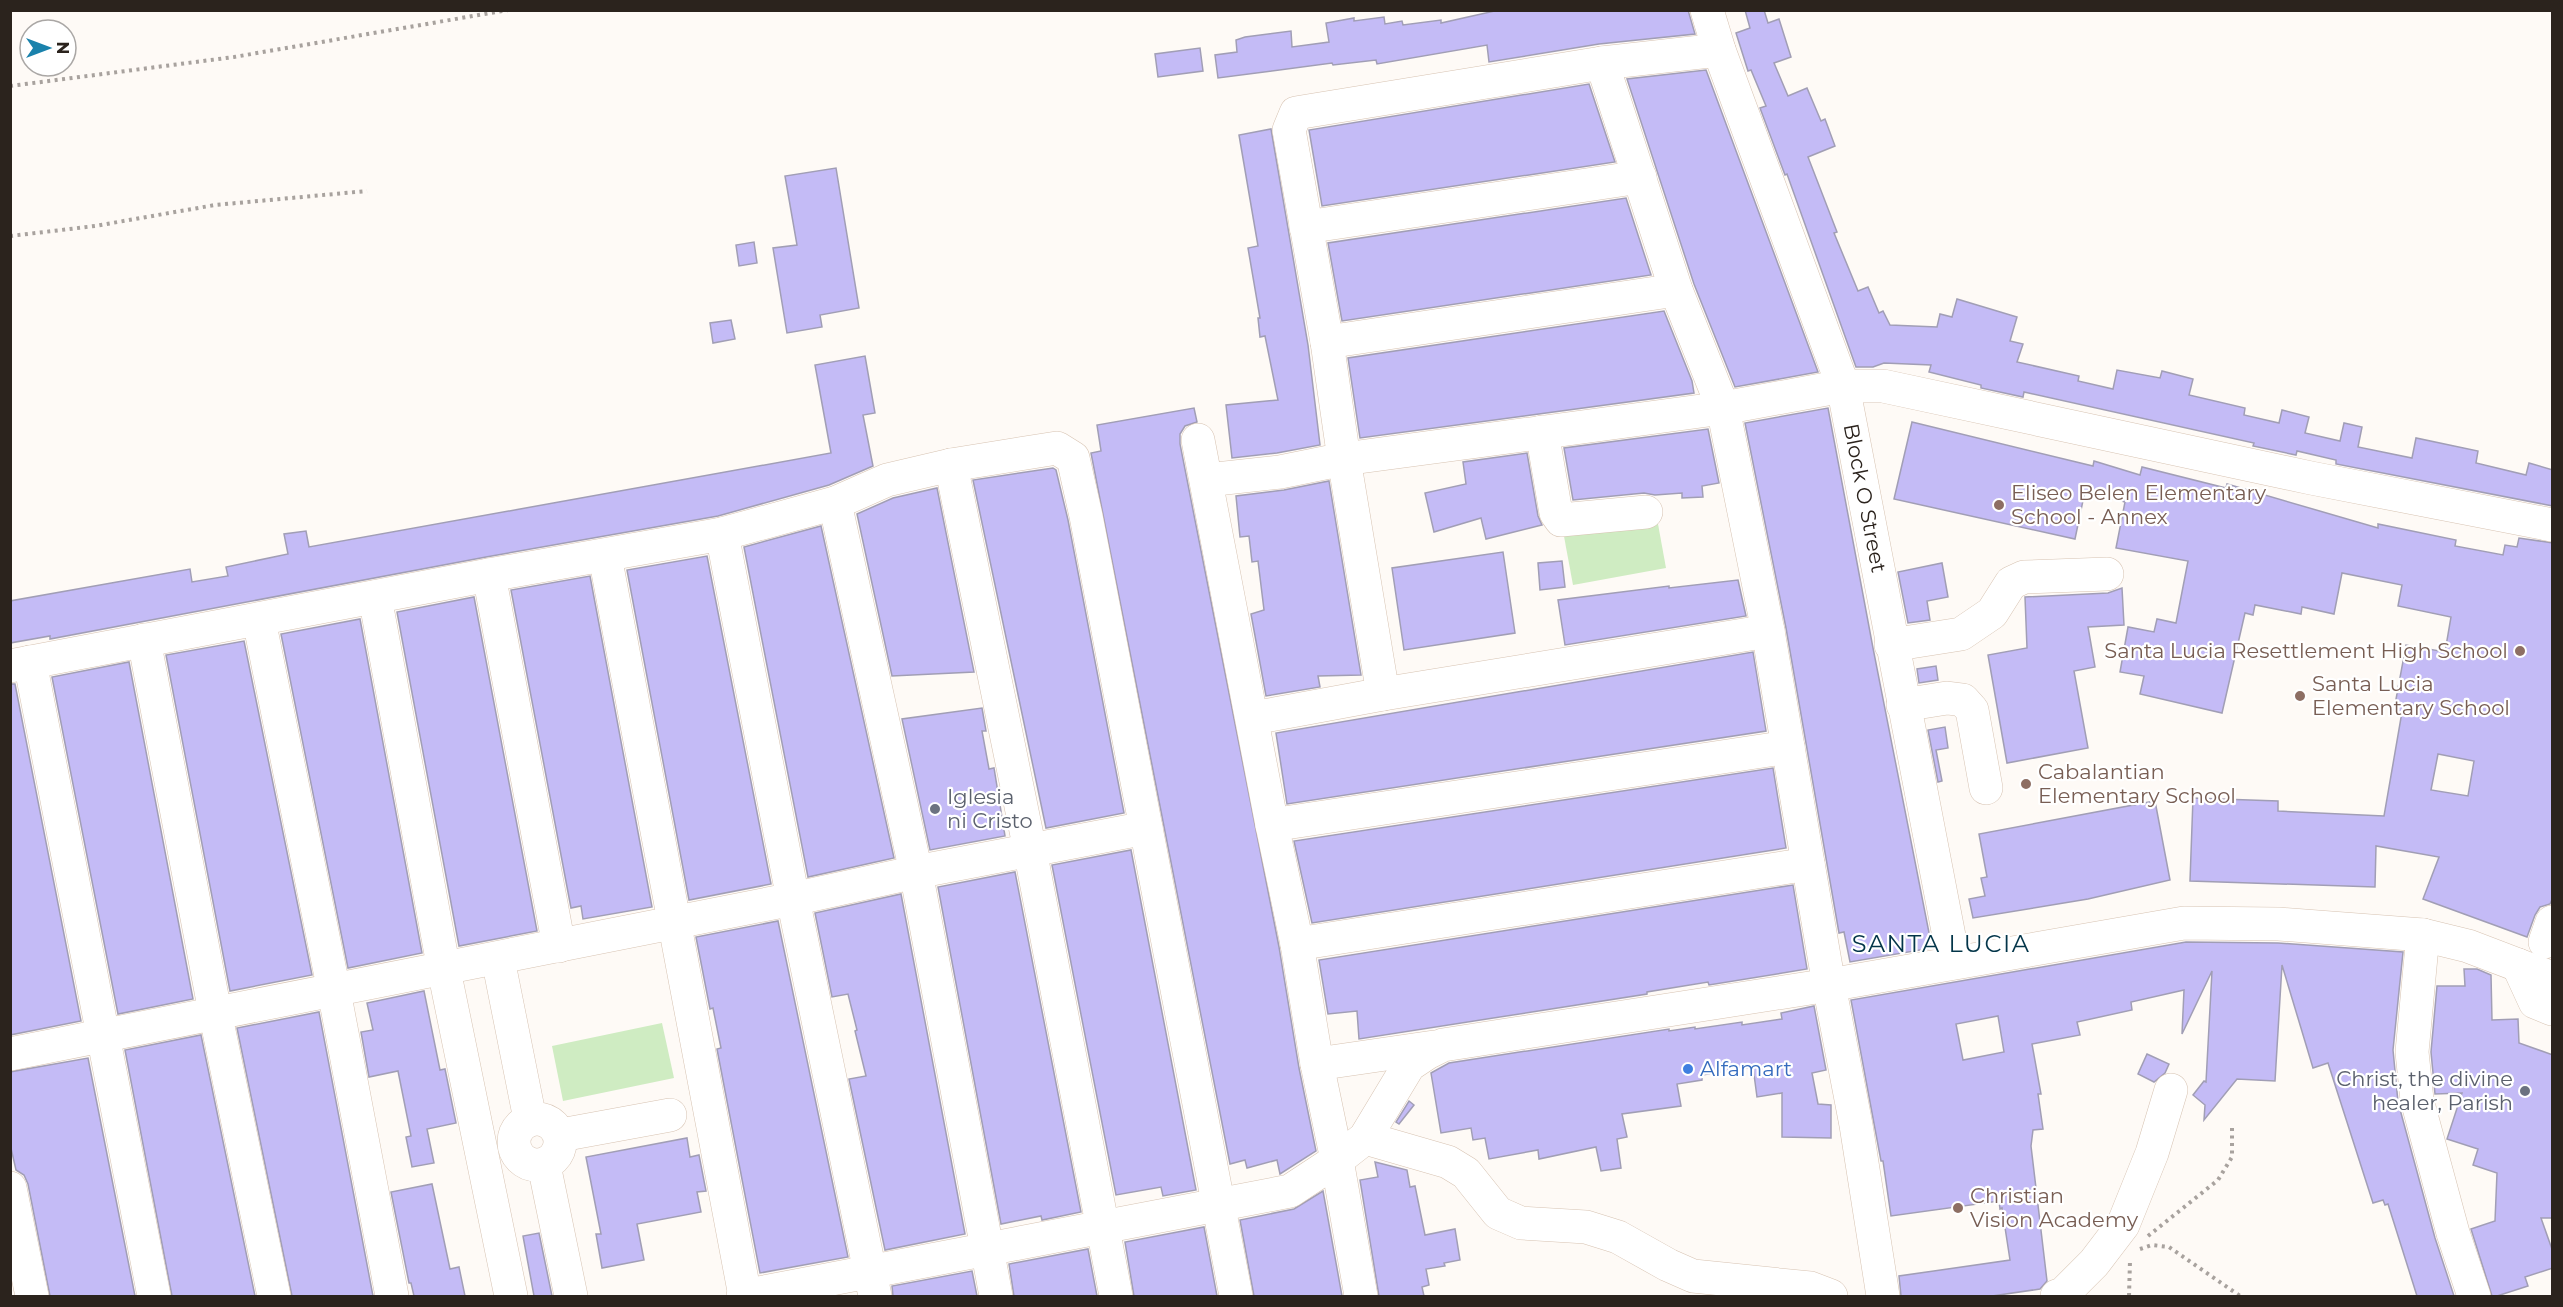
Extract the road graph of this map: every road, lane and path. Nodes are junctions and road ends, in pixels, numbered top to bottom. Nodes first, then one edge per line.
1 (508, 10) edge
2 (1707, 10) edge
3 (1719, 50) junction
4 (1602, 63) junction
5 (10, 86) edge
6 (1640, 177) junction
7 (367, 191) dead end
8 (1306, 226) junction
9 (10, 236) edge
10 (1676, 290) junction
11 (1327, 342) junction
12 (1843, 386) junction
13 (1723, 408) junction
14 (1542, 432) junction
15 (1198, 440) dead end
16 (1344, 459) junction
17 (951, 465) junction
18 (1207, 480) junction
19 (835, 503) junction
20 (1646, 512) dead end
21 (2553, 525) edge
22 (722, 534) junction
23 (605, 556) junction
24 (2107, 574) dead end
25 (489, 575) junction
26 (375, 597) junction
27 (259, 620) junction
28 (1768, 631) junction
29 (144, 640) junction
30 (1892, 645) junction
31 (20, 664) edge
32 (1383, 694) junction
33 (1903, 705) junction
34 (1253, 718) junction
35 (1788, 747) junction
36 (1986, 788) dead end
37 (1272, 825) junction
38 (1146, 828) junction
39 (1030, 850) junction
40 (1808, 864) junction
41 (916, 872) junction
42 (793, 899) junction
43 (673, 923) junction
44 (2423, 935) junction
45 (1298, 944) junction
46 (559, 946) junction
47 (498, 959) junction
48 (1954, 962) junction
49 (2518, 965) junction
50 (444, 970) junction
51 (2553, 978) edge
52 (1829, 985) junction
53 (334, 991) junction
54 (2553, 1009) edge
55 (215, 1012) junction
56 (104, 1035) junction
57 (1443, 1045) junction
58 (10, 1054) edge
59 (1317, 1064) junction
60 (2171, 1090) dead end
61 (670, 1115) dead end
62 (530, 1119) junction
63 (2232, 1124) dead end
64 (561, 1135) junction
65 (1365, 1138) junction
66 (1337, 1160) junction
67 (544, 1165) junction
68 (10, 1188) edge
69 (1218, 1204) junction
70 (1102, 1228) junction
71 (2147, 1237) dead end
72 (2139, 1244) dead end
73 (986, 1250) junction
74 (2131, 1251) junction
75 (872, 1284) edge
76 (32, 1296) edge
77 (154, 1296) edge
78 (274, 1296) edge
79 (392, 1296) edge
80 (511, 1296) edge
81 (571, 1296) edge
82 (744, 1296) edge
83 (996, 1296) edge
84 (1116, 1296) edge
85 (1236, 1296) edge
86 (1361, 1296) edge
87 (1831, 1296) edge
88 (1883, 1296) edge
89 (2057, 1296) edge
90 (2129, 1296) edge
91 (2240, 1296) edge
92 (2474, 1296) edge

1 - 5 path
2 - 3 street, Block O Street
3 - 4 street
3 - 12 street, Block O Street
4 - 6 street
4 - 8 street
6 - 8 street
6 - 10 street
7 - 9 path
8 - 11 street
10 - 11 street
10 - 13 street
11 - 16 street
12 - 13 street
12 - 21 street
12 - 30 street, Block O Street
13 - 14 street
13 - 28 street
14 - 16 street
14 - 20 street
15 - 18 street
16 - 18 street
16 - 32 street
17 - 19 street
17 - 38 street
17 - 39 street
18 - 34 street
19 - 22 street
19 - 41 street
22 - 23 street
22 - 42 street
23 - 25 street
23 - 43 street
24 - 30 street
25 - 26 street
25 - 46 street
26 - 27 street
26 - 50 street
27 - 29 street
27 - 53 street
28 - 32 street
28 - 35 street
29 - 31 street
29 - 55 street
30 - 33 street, Block O Street
31 - 56 street
32 - 34 street
33 - 36 street
33 - 48 street, Block O Street
34 - 37 street
35 - 37 street
35 - 40 street
37 - 45 street
38 - 39 street
38 - 69 street
39 - 41 street
39 - 70 street
40 - 45 street
40 - 52 street
41 - 42 street
41 - 73 street
42 - 43 street
42 - 75 street
43 - 46 street
43 - 82 street
44 - 48 street
44 - 49 street
44 - 92 street
45 - 59 street
46 - 47 street
47 - 50 street
47 - 62 street
48 - 52 street
49 - 51 street
49 - 54 street
50 - 53 street
50 - 80 street
52 - 57 street
52 - 88 street
53 - 55 street
53 - 79 street
55 - 56 street
55 - 78 street
56 - 58 street
56 - 77 street
57 - 59 street
57 - 65 street
59 - 66 street
60 - 89 street
61 - 64 street
62 - 64 street
62 - 67 street
63 - 71 path
64 - 67 street
65 - 66 street
65 - 87 street
66 - 69 street
66 - 86 street
67 - 81 street
68 - 76 street
69 - 70 street
69 - 85 street
70 - 73 street
70 - 84 street
72 - 74 path
73 - 75 street
73 - 83 street
74 - 90 path
74 - 91 path
75 - 82 street

